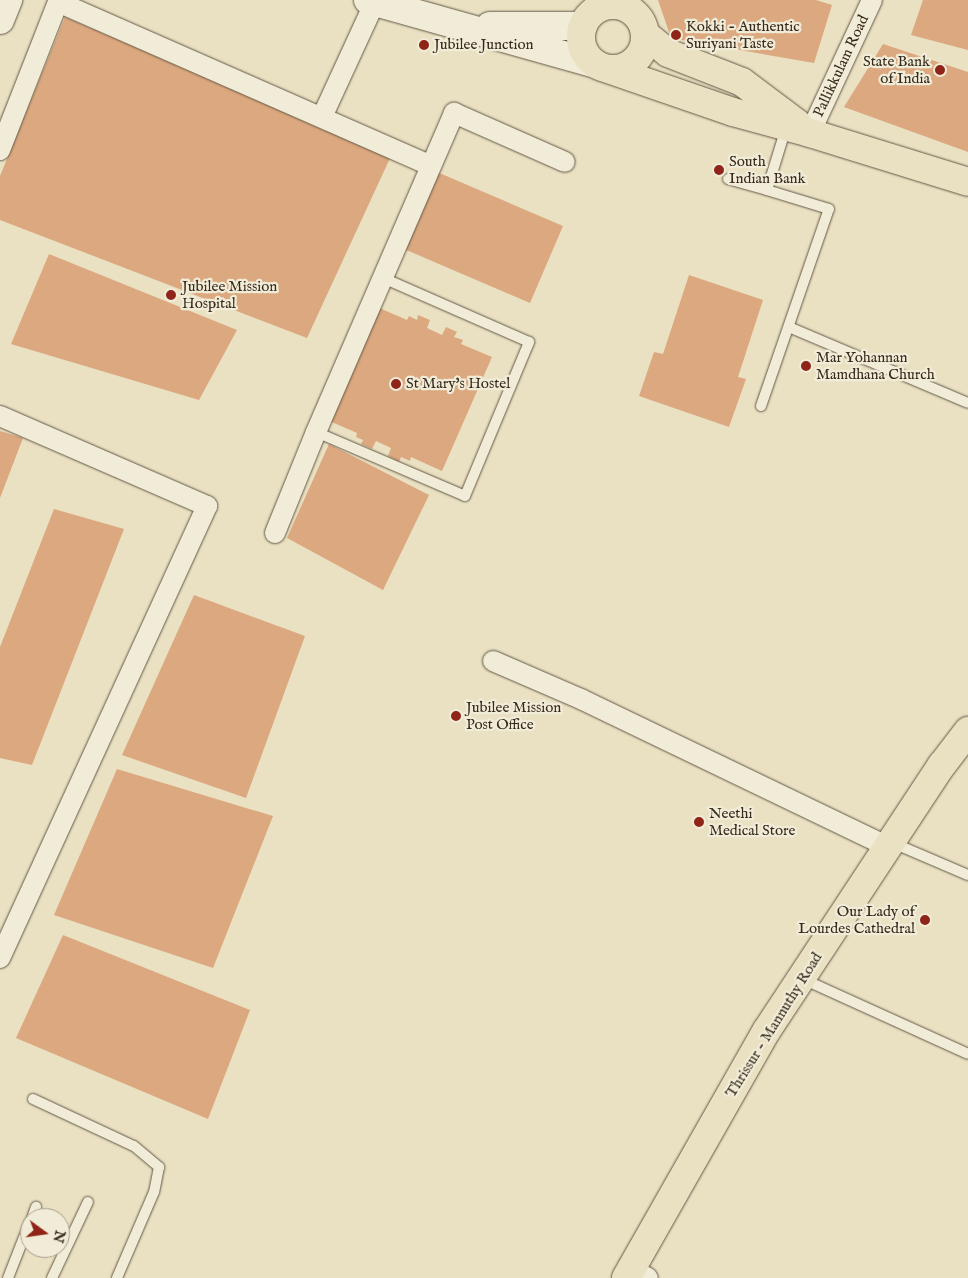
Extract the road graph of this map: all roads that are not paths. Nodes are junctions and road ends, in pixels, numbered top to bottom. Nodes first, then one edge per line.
1 (8, 0) edge
2 (872, 0) edge
3 (371, 1) edge
4 (588, 15) edge
5 (0, 20) edge
6 (644, 20) edge
7 (459, 26) junction
8 (603, 67) junction
9 (322, 117) junction
10 (798, 130) junction
11 (0, 150) edge
12 (566, 162) dead end
13 (431, 166) junction
14 (728, 179) dead end
15 (968, 182) edge
16 (768, 190) junction
17 (383, 278) junction
18 (789, 327) junction
19 (968, 403) edge
20 (761, 406) dead end
21 (0, 416) edge
22 (316, 432) junction
23 (275, 533) dead end
24 (493, 661) dead end
25 (968, 731) edge
26 (889, 844) junction
27 (968, 875) edge
28 (0, 958) edge
29 (801, 978) junction
30 (968, 1054) edge
31 (34, 1099) dead end
32 (88, 1202) dead end
33 (20, 1247) edge
34 (635, 1275) edge
35 (8, 1278) edge
36 (52, 1278) edge
37 (117, 1278) edge

1 - 5 main road
2 - 10 street, Pallikkulam Road
3 - 7 main road
3 - 9 street
4 - 6 main road
4 - 7 main road
4 - 8 main road
6 - 8 main road
6 - 10 main road
7 - 8 main road
8 - 10 main road
9 - 11 street
9 - 13 street
10 - 15 main road
10 - 16 lane
12 - 13 street
13 - 17 street
14 - 16 lane
16 - 18 lane
17 - 22 street
17 - 22 lane
18 - 19 lane
18 - 20 lane
21 - 28 street
22 - 23 street
24 - 26 street
25 - 26 main road, Thrissur - Mannuthy Road
26 - 27 lane
26 - 29 main road, Thrissur - Mannuthy Road
29 - 30 lane
29 - 34 main road, Thrissur - Mannuthy Road
31 - 37 lane
32 - 36 lane
33 - 35 lane

